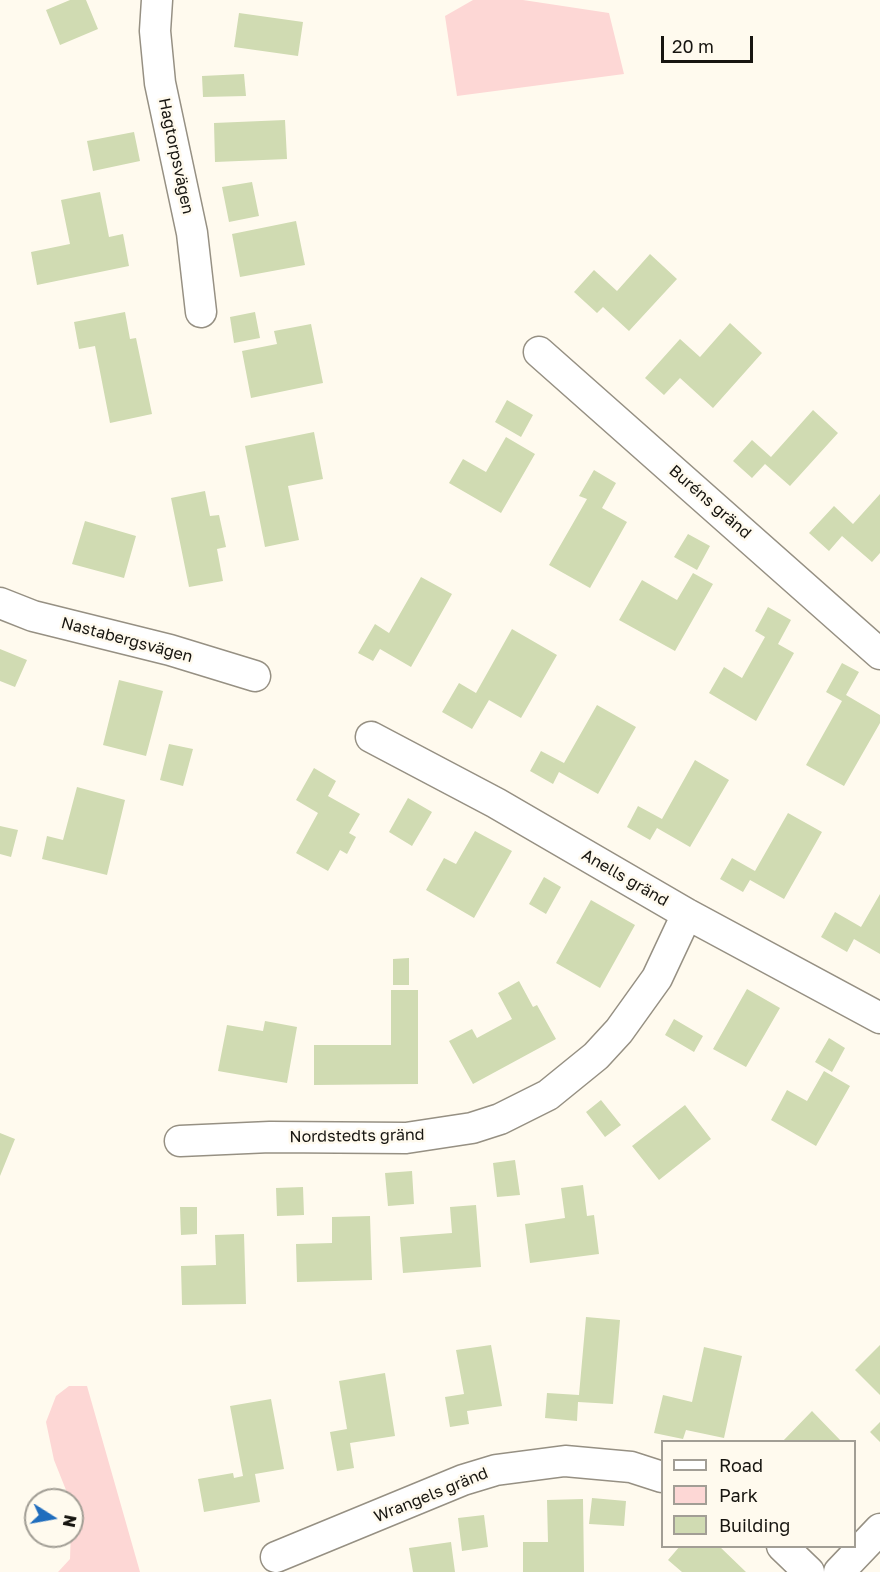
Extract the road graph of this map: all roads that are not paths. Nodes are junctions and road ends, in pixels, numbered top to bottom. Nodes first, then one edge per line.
1 (157, 0) edge
2 (201, 312) dead end
3 (538, 352) dead end
4 (0, 603) edge
5 (880, 654) edge
6 (255, 676) dead end
7 (371, 738) dead end
8 (687, 914) junction
9 (880, 1018) edge
10 (180, 1141) dead end
11 (661, 1476) edge
12 (880, 1529) edge
13 (784, 1548) edge
14 (276, 1557) dead end
15 (809, 1572) edge
16 (839, 1572) edge

1 - 2 street, Hagtorpsvägen
3 - 5 street, Buréns gränd
4 - 6 street, Nastabergsvägen
7 - 8 street, Anells gränd
8 - 9 street, Anells gränd
8 - 10 street, Nordstedts gränd
11 - 14 street, Wrangels gränd
12 - 16 street
13 - 15 street

